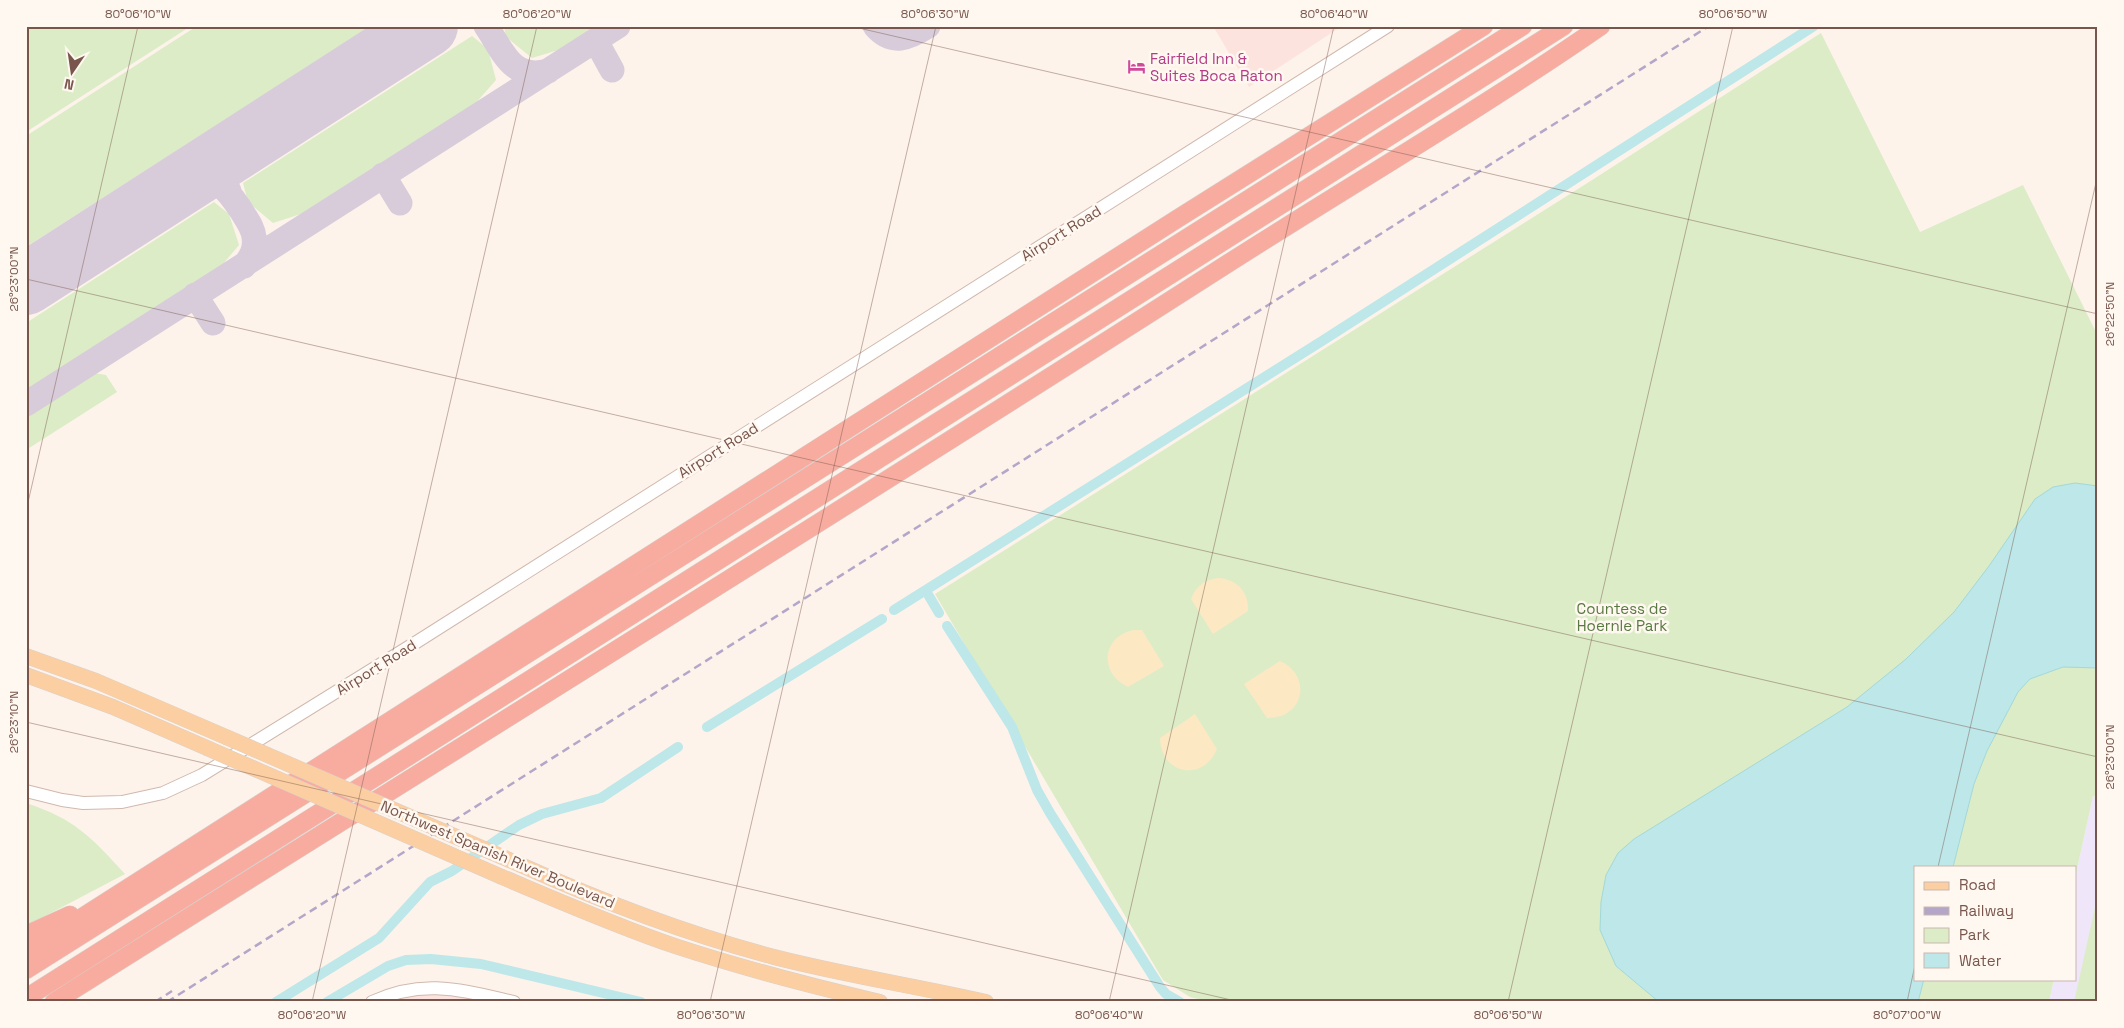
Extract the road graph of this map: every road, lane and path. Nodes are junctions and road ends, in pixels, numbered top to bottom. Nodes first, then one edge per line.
1 (1388, 26) edge
2 (1484, 26) edge
3 (1523, 26) edge
4 (1564, 26) edge
5 (1601, 26) edge
6 (1177, 219) junction
7 (1053, 324) junction
8 (983, 421) junction
9 (857, 473) junction
10 (26, 656) edge
11 (26, 675) edge
12 (26, 790) edge
13 (123, 891) junction
14 (26, 935) edge
15 (26, 953) edge
16 (26, 970) edge
17 (26, 998) edge
18 (54, 1002) edge
19 (372, 1002) edge
20 (514, 1002) edge
21 (880, 1002) edge
22 (986, 1002) edge

1 - 12 street, Airport Road
2 - 6 highway
3 - 7 highway
4 - 9 highway
5 - 8 highway
6 - 7 highway
6 - 13 highway
7 - 16 highway
8 - 9 highway
8 - 18 highway
9 - 17 highway
10 - 22 main road, Northwest Spanish River Boulevard, bridge
11 - 21 main road, Northwest Spanish River Boulevard, bridge
13 - 14 highway
13 - 15 highway
19 - 20 street

